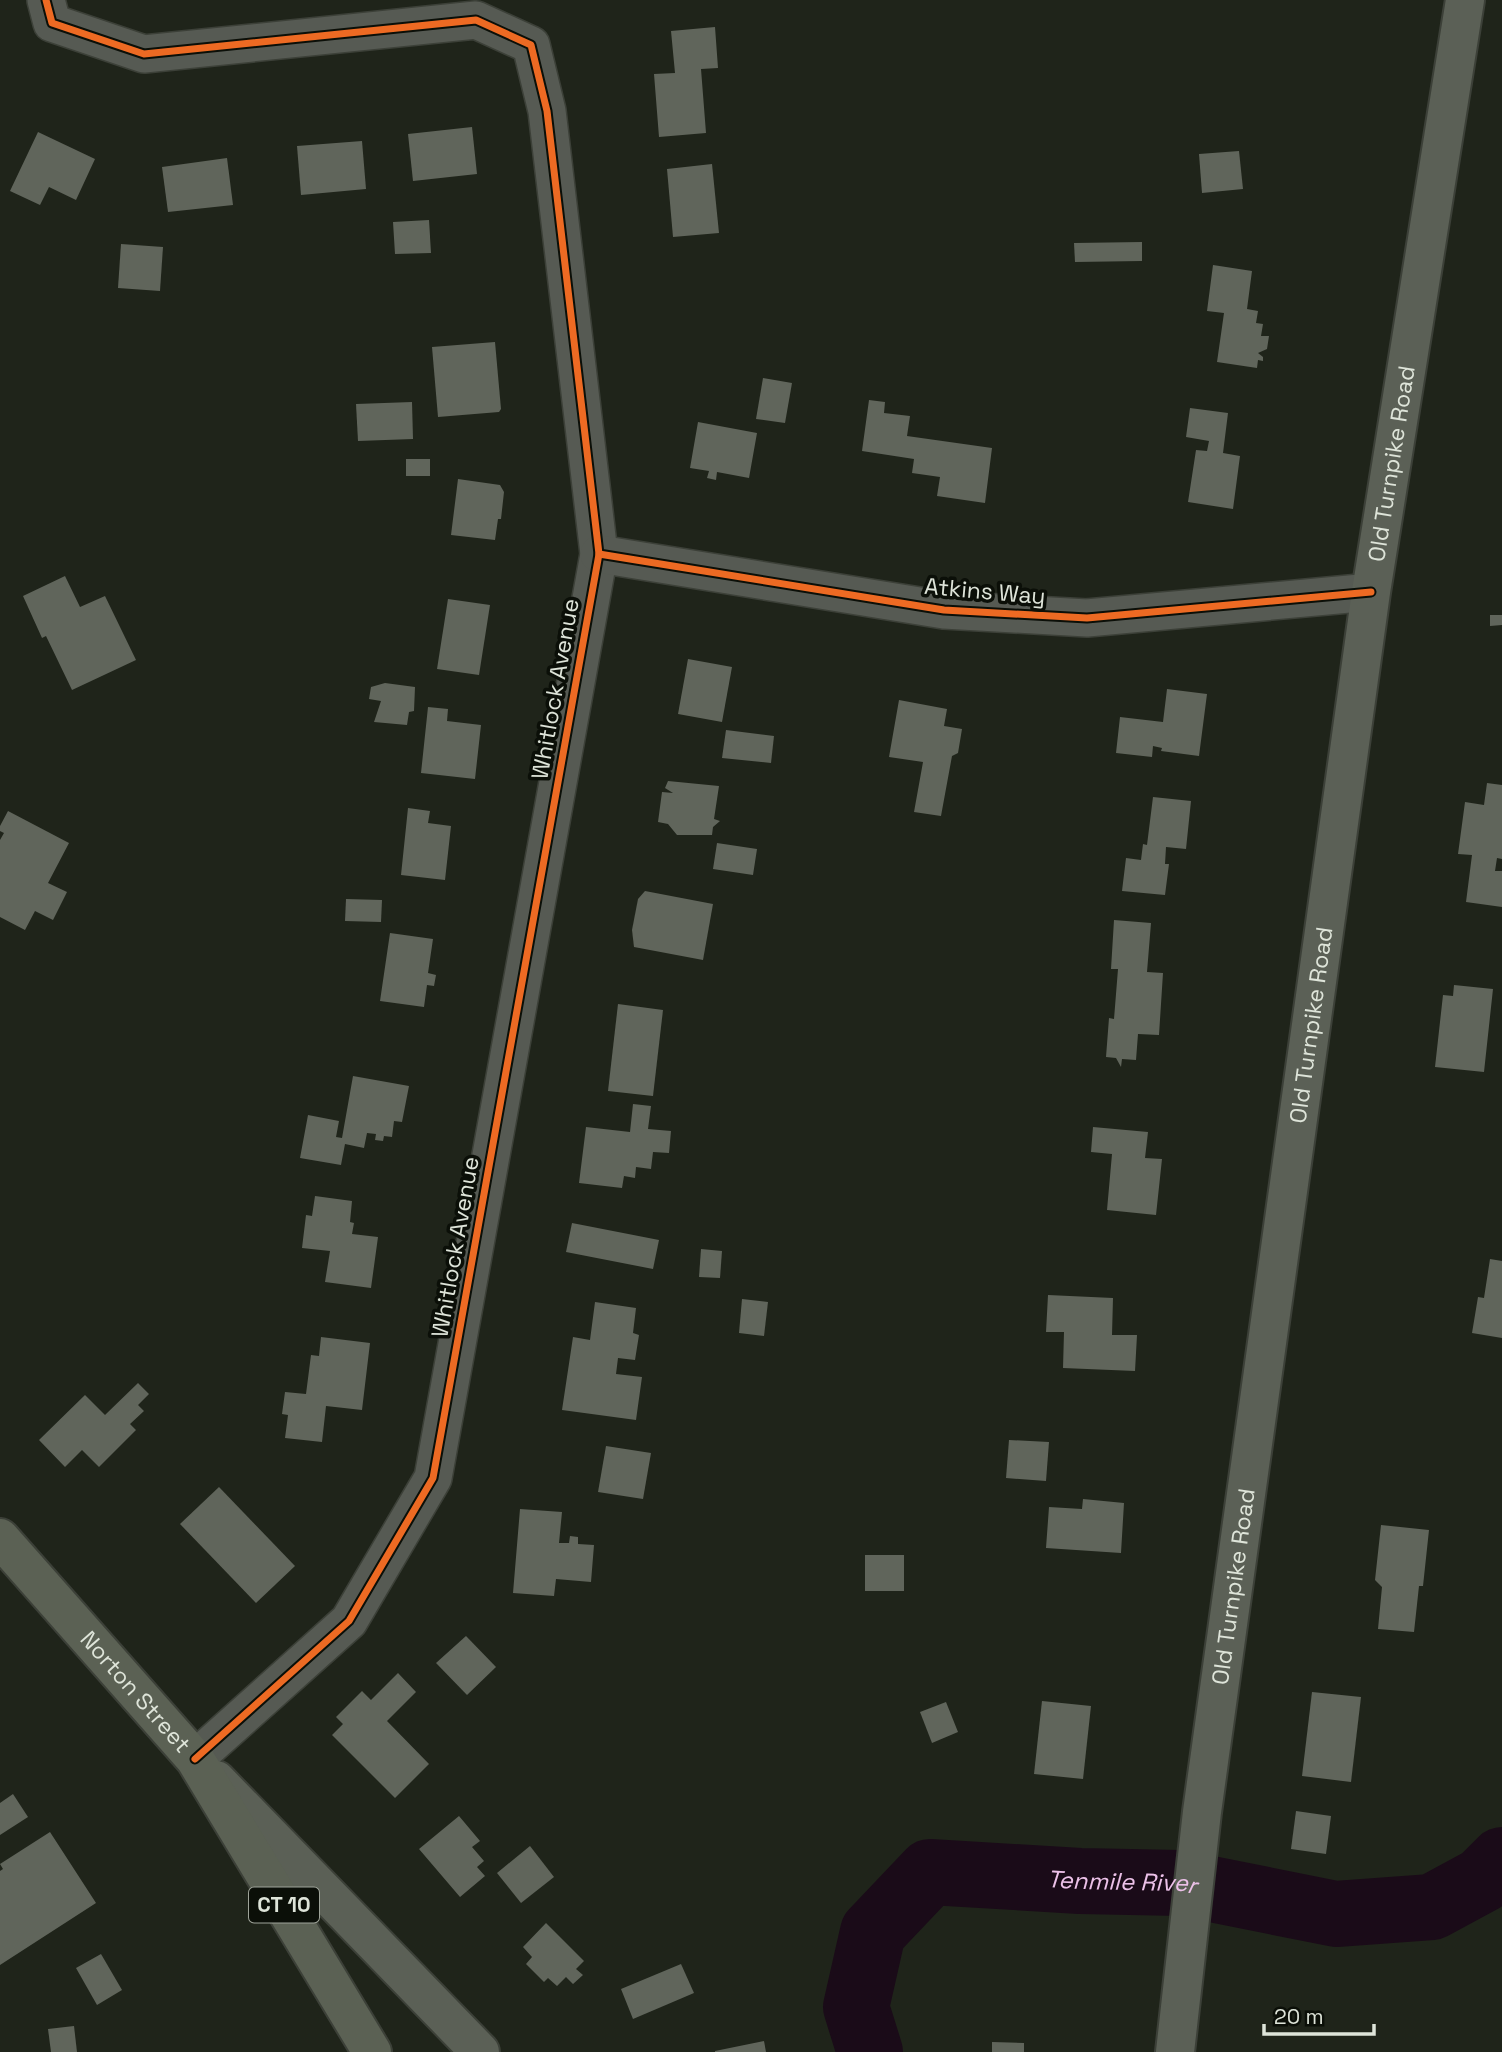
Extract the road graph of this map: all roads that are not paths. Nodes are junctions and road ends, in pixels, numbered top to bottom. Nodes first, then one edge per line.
1 (46, 0) edge
2 (1465, 0) edge
3 (599, 554) junction
4 (1371, 592) junction
5 (0, 1538) edge
6 (195, 1759) junction
7 (372, 2052) edge
8 (480, 2052) edge
9 (1175, 2052) edge

1 - 3 street, Whitlock Avenue
2 - 4 main road, Old Turnpike Road
3 - 4 street, Atkins Way
3 - 6 street, Whitlock Avenue
4 - 9 main road, Old Turnpike Road
5 - 6 highway, Norton Street / CT 10
6 - 7 highway, CT 10
6 - 8 main road, Norton Street

